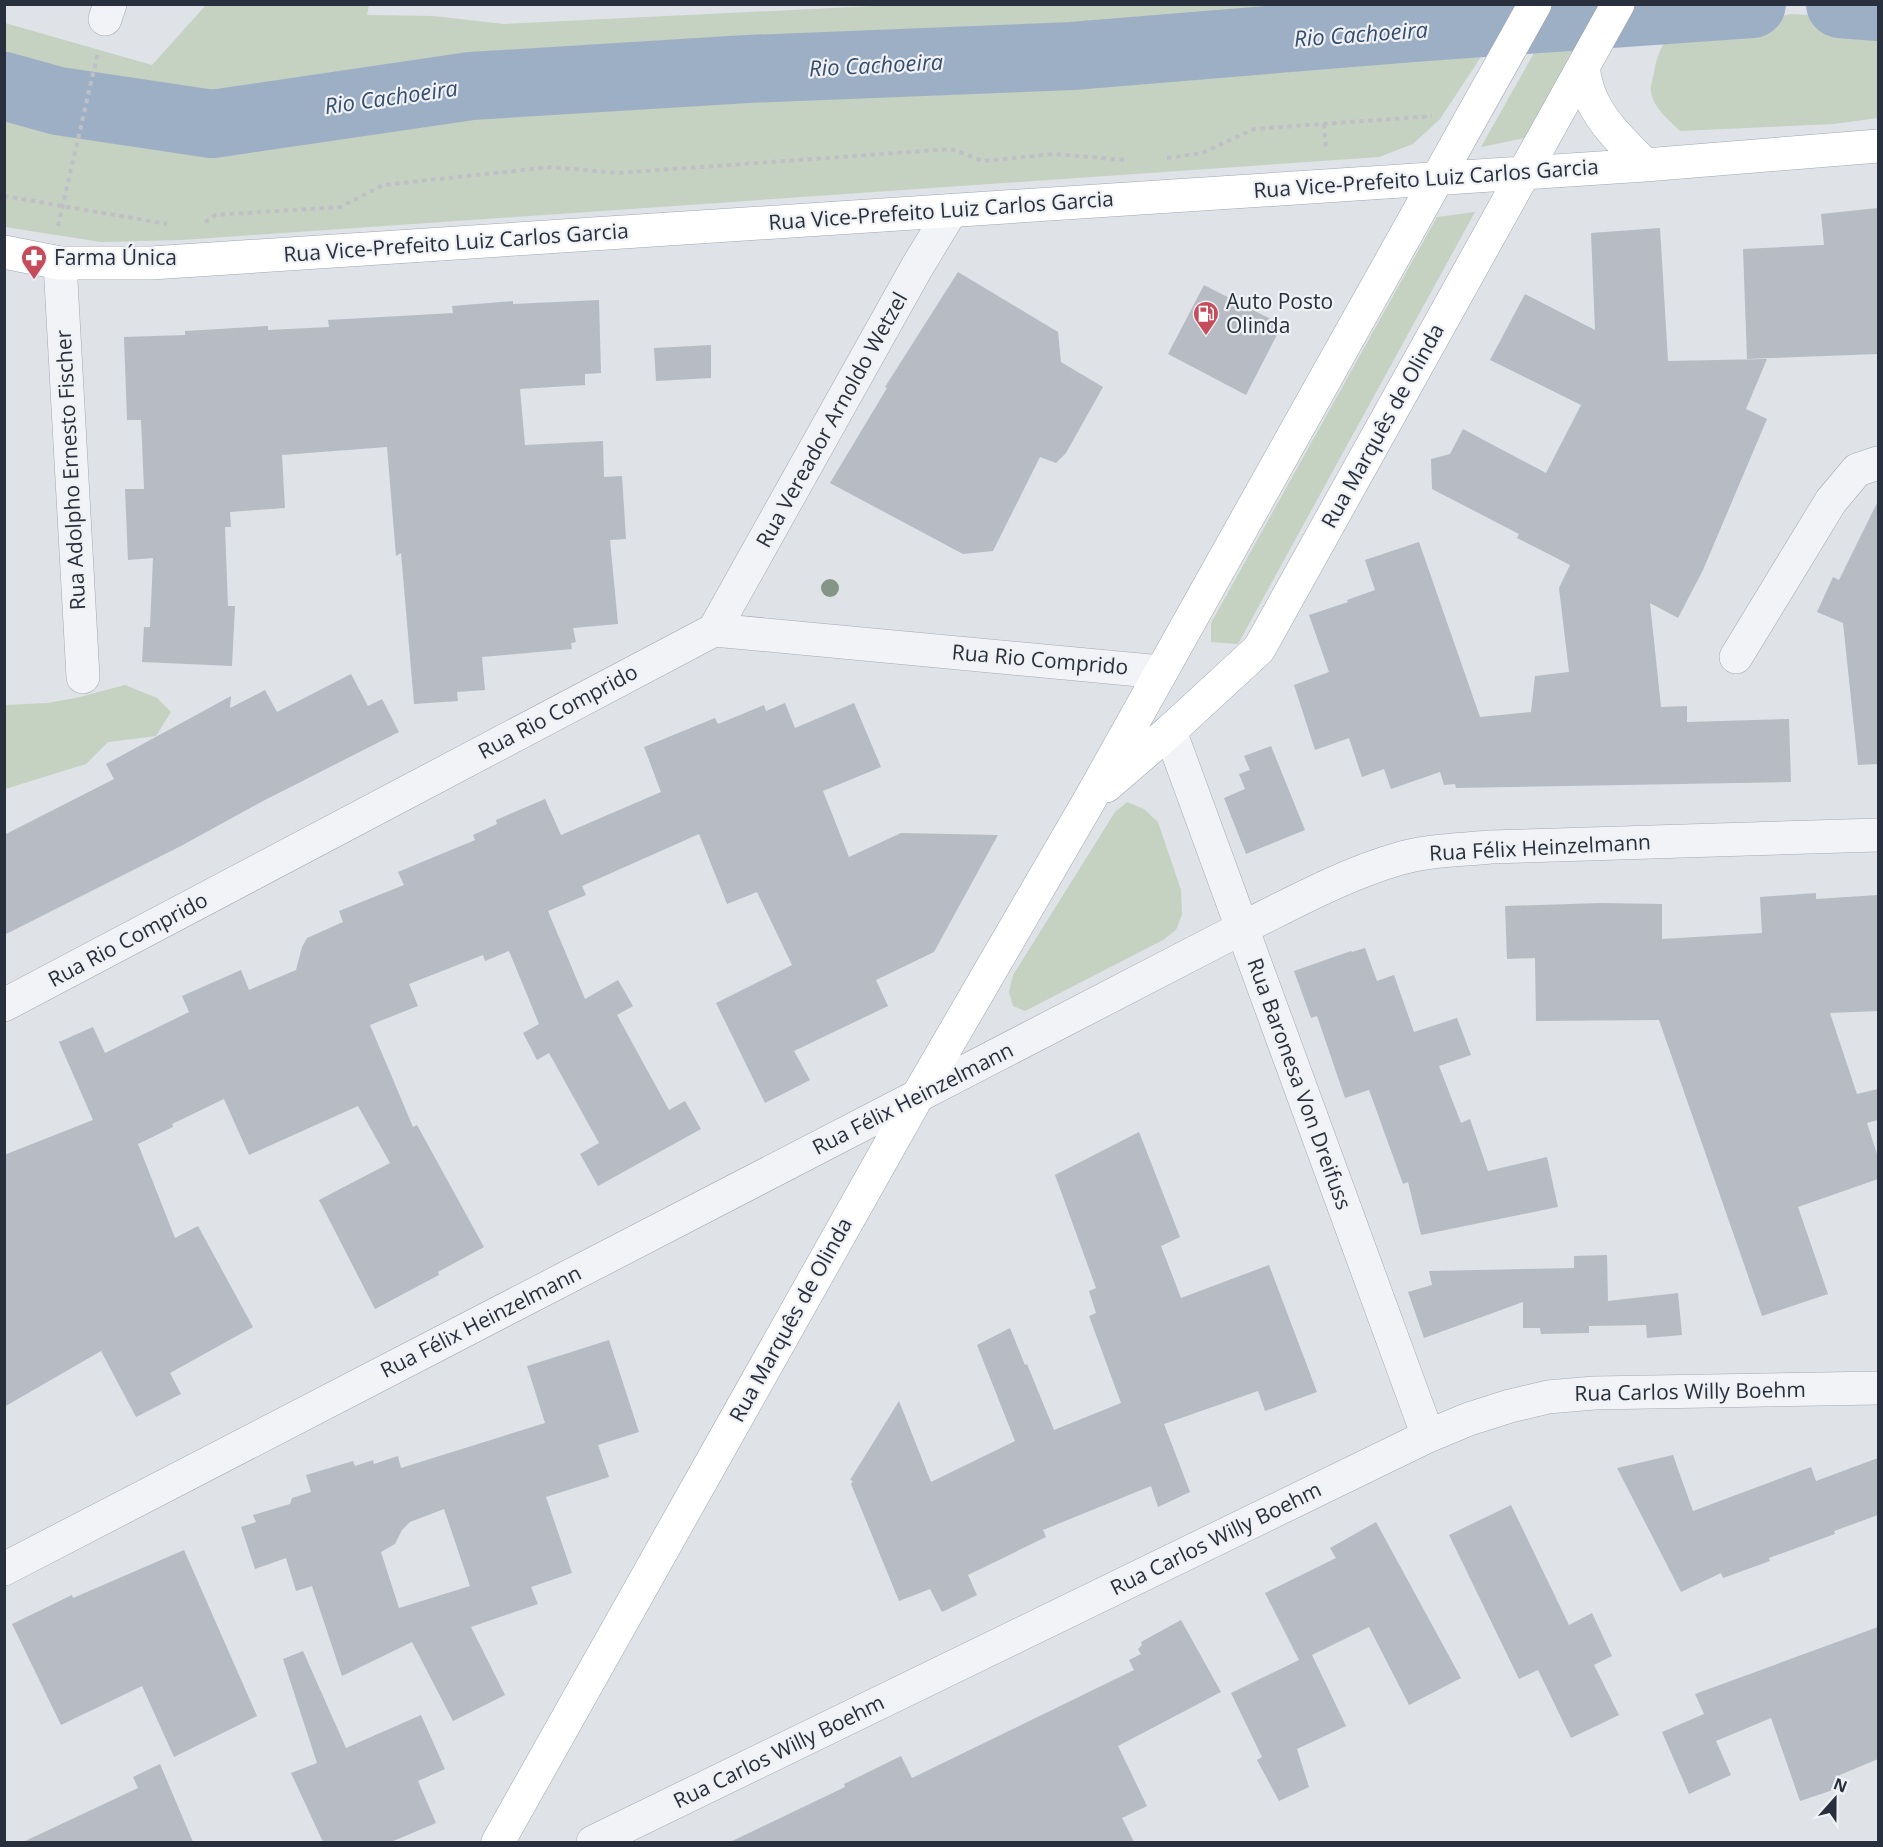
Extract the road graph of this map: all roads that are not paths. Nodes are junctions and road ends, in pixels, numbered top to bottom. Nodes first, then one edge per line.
1 (1535, 4) edge
2 (1618, 4) edge
3 (1584, 66) junction
4 (1878, 146) edge
5 (1645, 165) junction
6 (1524, 173) junction
7 (1438, 179) junction
8 (951, 211) junction
9 (4, 252) edge
10 (60, 263) junction
11 (1878, 463) edge
12 (714, 630) junction
13 (1736, 657) dead end
14 (1161, 672) junction
15 (83, 677) dead end
16 (1170, 731) junction
17 (1089, 801) junction
18 (1878, 835) edge
19 (1242, 928) junction
20 (4, 1005) edge
21 (916, 1097) junction
22 (1878, 1388) edge
23 (1428, 1436) junction
24 (4, 1569) edge
25 (498, 1842) edge
26 (593, 1842) edge

1 - 7 main road, Rua Marquês de Olinda
2 - 3 main road, Rua Marquês de Olinda
3 - 5 main road
3 - 6 main road, Rua Marquês de Olinda
4 - 5 main road, Rua Vice-Prefeito Luiz Carlos Garcia
5 - 6 main road, Rua Vice-Prefeito Luiz Carlos Garcia
6 - 7 main road, Rua Vice-Prefeito Luiz Carlos Garcia
6 - 16 main road, Rua Marquês de Olinda
7 - 8 main road, Rua Vice-Prefeito Luiz Carlos Garcia
7 - 14 main road, Rua Marquês de Olinda
8 - 10 main road, Rua Vice-Prefeito Luiz Carlos Garcia
8 - 12 street, Rua Vereador Arnoldo Wetzel
9 - 10 main road, Rua Vice-Prefeito Luiz Carlos Garcia
10 - 15 street, Rua Adolpho Ernesto Fischer
11 - 13 street
12 - 14 street, Rua Rio Comprido
12 - 20 street, Rua Rio Comprido
14 - 17 main road, Rua Marquês de Olinda
16 - 17 main road, Rua Marquês de Olinda
16 - 19 street, Rua Baronesa Von Dreifuss
17 - 21 main road, Rua Marquês de Olinda
18 - 19 street, Rua Félix Heinzelmann
19 - 21 street, Rua Félix Heinzelmann
19 - 23 street, Rua Baronesa Von Dreifuss
21 - 24 street, Rua Félix Heinzelmann
21 - 25 main road, Rua Marquês de Olinda
22 - 23 street, Rua Carlos Willy Boehm
23 - 26 street, Rua Carlos Willy Boehm

